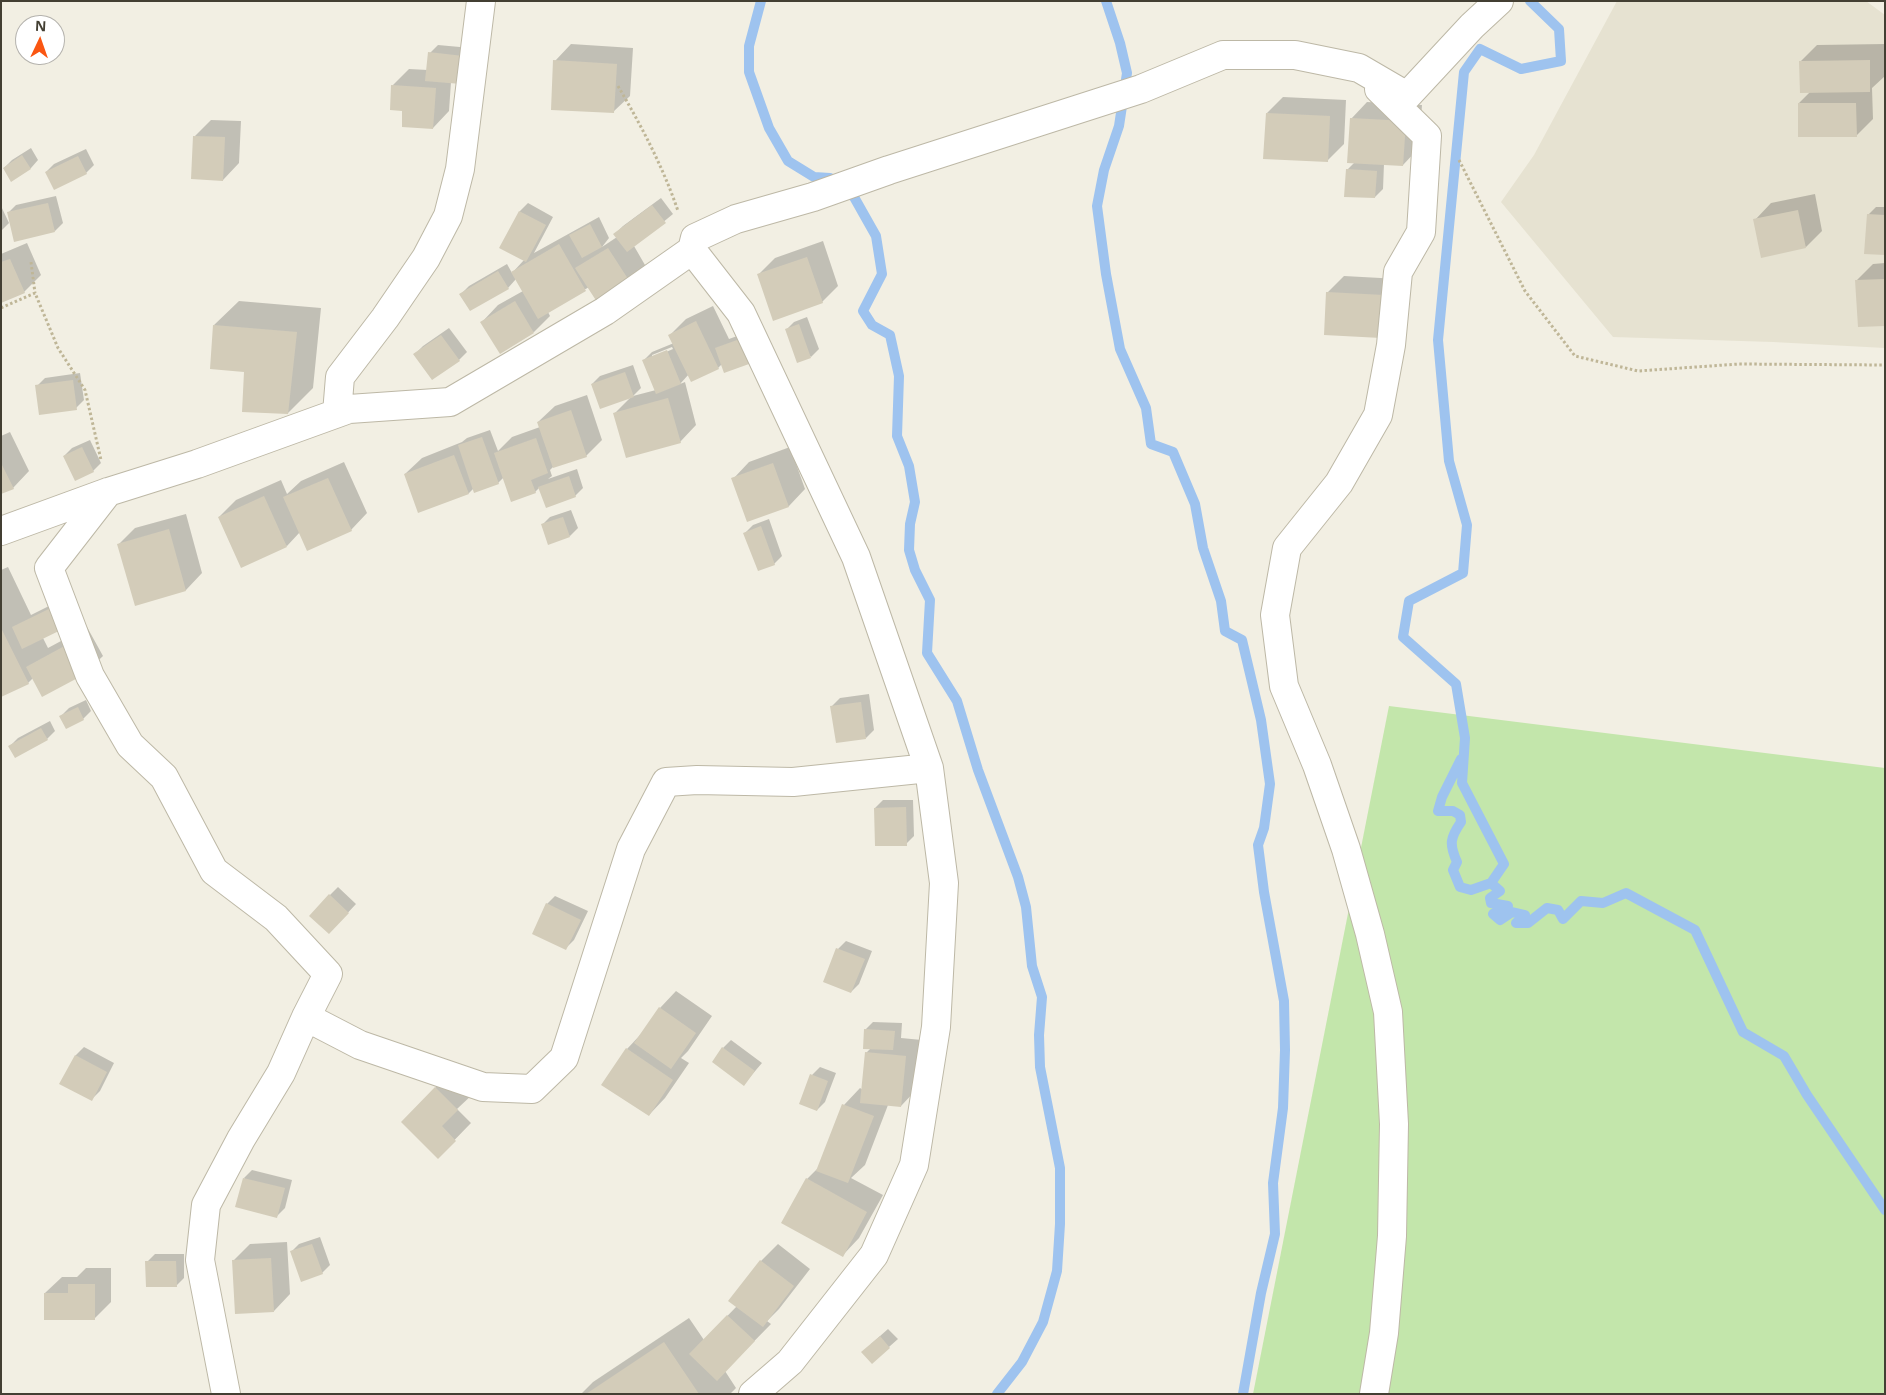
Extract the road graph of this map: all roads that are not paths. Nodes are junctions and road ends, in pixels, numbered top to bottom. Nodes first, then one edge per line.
1 (481, 1) edge
2 (1499, 1) edge
3 (1358, 68) junction
4 (692, 250) junction
5 (337, 413) junction
6 (108, 492) junction
7 (1, 531) edge
8 (929, 768) junction
9 (306, 1017) junction
10 (226, 1394) edge
11 (753, 1394) edge
12 (1374, 1394) edge

1 - 5 street
2 - 3 street
3 - 4 street
3 - 12 street
4 - 5 street
4 - 8 street
5 - 6 street
6 - 7 street
6 - 9 street
8 - 9 street
8 - 11 street
9 - 10 street

